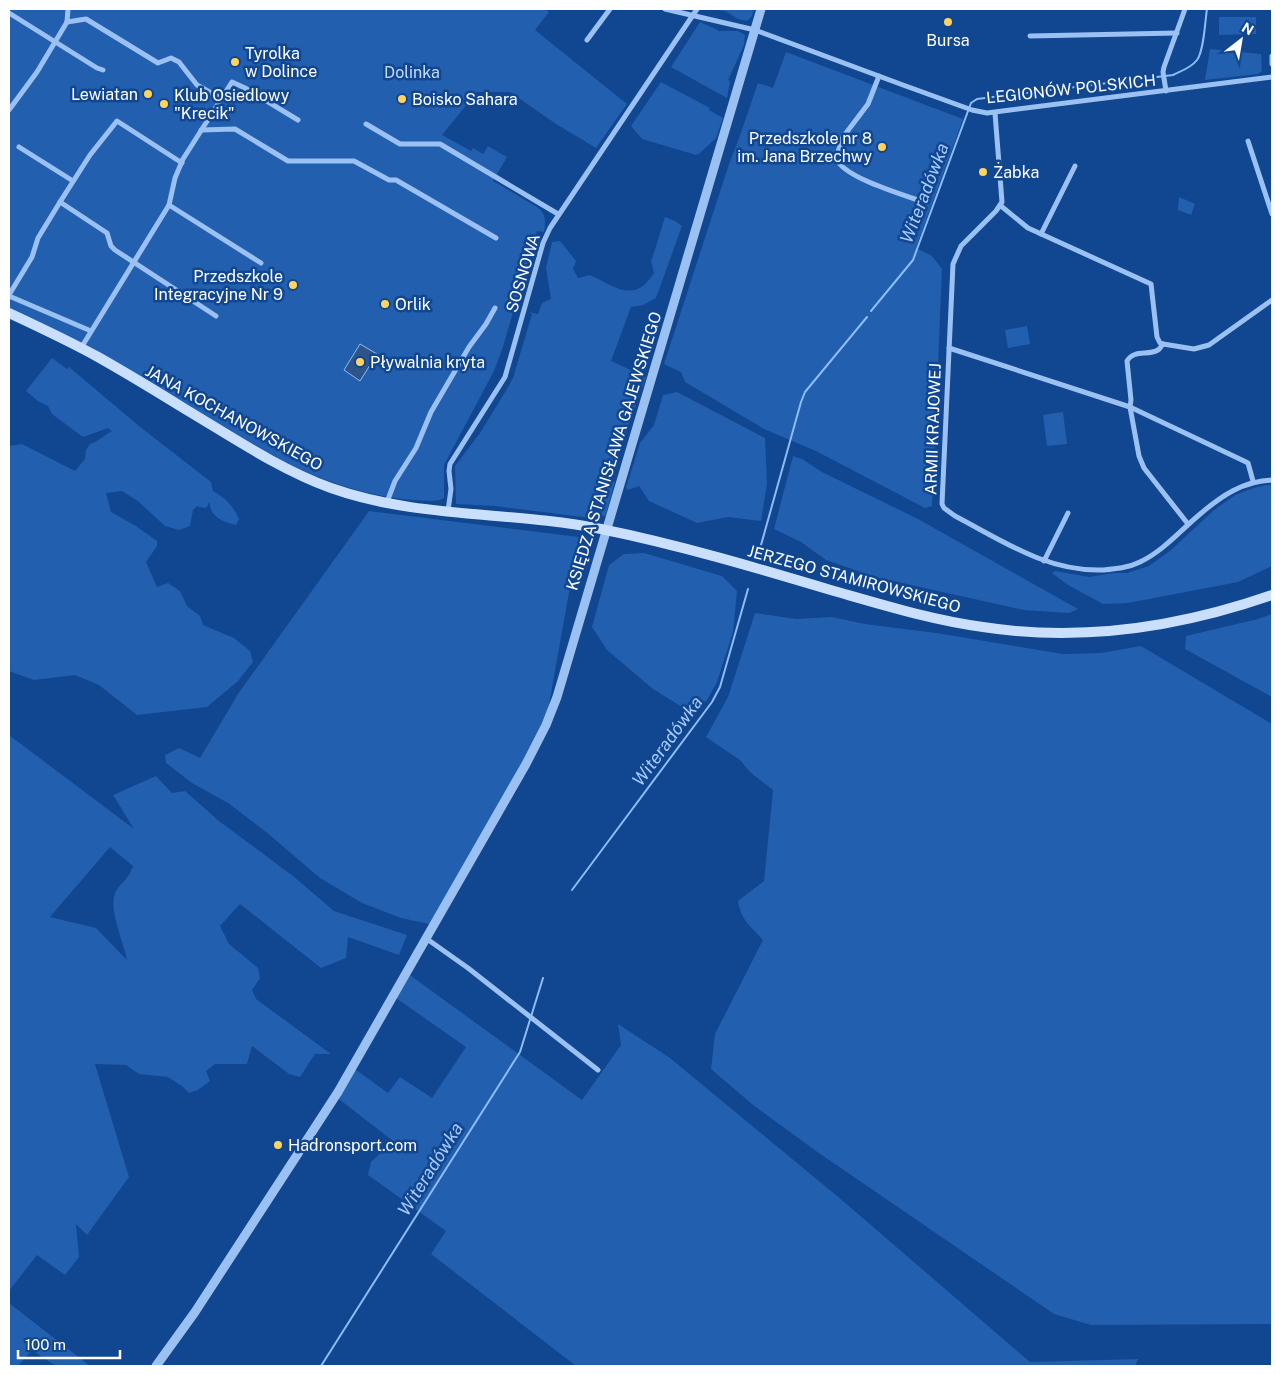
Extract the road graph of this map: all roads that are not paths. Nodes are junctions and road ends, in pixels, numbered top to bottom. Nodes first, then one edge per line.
1 (68, 9) edge
2 (610, 9) edge
3 (665, 9) edge
4 (697, 9) edge
5 (761, 9) edge
6 (1185, 9) edge
7 (9, 13) edge
8 (692, 16) junction
9 (67, 22) junction
10 (755, 30) junction
11 (1177, 33) junction
12 (1030, 36) dead end
13 (586, 40) dead end
14 (55, 42) junction
15 (1272, 56) edge
16 (1272, 64) edge
17 (103, 70) dead end
18 (878, 76) junction
19 (1272, 77) edge
20 (1166, 91) junction
21 (222, 99) junction
22 (9, 110) edge
23 (995, 112) junction
24 (298, 120) dead end
25 (366, 124) dead end
26 (201, 130) junction
27 (1248, 140) dead end
28 (19, 147) dead end
29 (182, 163) junction
30 (1075, 166) dead end
31 (73, 181) junction
32 (60, 202) junction
33 (926, 203) dead end
34 (169, 206) junction
35 (1001, 206) junction
36 (558, 214) junction
37 (1272, 214) edge
38 (1040, 234) junction
39 (496, 238) dead end
40 (134, 262) junction
41 (261, 263) dead end
42 (9, 296) edge
43 (1272, 300) edge
44 (495, 308) dead end
45 (9, 313) edge
46 (216, 316) dead end
47 (91, 331) junction
48 (1163, 344) junction
49 (80, 348) junction
50 (949, 348) junction
51 (1130, 407) junction
52 (1272, 480) edge
53 (1253, 482) junction
54 (387, 502) junction
55 (448, 511) junction
56 (1068, 513) dead end
57 (1188, 524) junction
58 (607, 530) junction
59 (1044, 562) junction
60 (1272, 595) edge
61 (426, 939) junction
62 (598, 1070) dead end
63 (156, 1366) edge

1 - 9 street
2 - 13 street
3 - 8 street, LEGIONÓW POLSKICH
4 - 8 street, SOSNOWA
5 - 10 street, KSIĘDZA STANISŁAWA GAJEWSKIEGO
6 - 11 street
7 - 14 street
8 - 10 street, LEGIONÓW POLSKICH
8 - 36 street, SOSNOWA
9 - 14 street
9 - 21 street
10 - 18 street, LEGIONÓW POLSKICH
10 - 58 street, KSIĘDZA STANISŁAWA GAJEWSKIEGO
11 - 12 street
11 - 20 street
14 - 17 street
14 - 22 street
15 - 16 street
18 - 23 street, LEGIONÓW POLSKICH
18 - 33 street
19 - 20 street, LEGIONÓW POLSKICH
20 - 23 street, LEGIONÓW POLSKICH
21 - 24 street
21 - 26 street
23 - 35 street
25 - 36 street
26 - 29 street
26 - 39 street
27 - 37 street
28 - 31 street
29 - 31 street
29 - 34 street
30 - 38 street
31 - 32 street
32 - 40 street
32 - 42 street
34 - 40 street
34 - 41 street
35 - 38 street
35 - 50 street, ARMII KRAJOWEJ
36 - 55 street, SOSNOWA
38 - 48 street
40 - 46 street
40 - 47 street
42 - 47 street
43 - 48 street
44 - 54 street, SOSNOWA
45 - 49 main road, JANA KOCHANOWSKIEGO
47 - 49 street
48 - 51 street
49 - 54 main road, JANA KOCHANOWSKIEGO
50 - 51 street, ARMII KRAJOWEJ
50 - 59 street, ARMII KRAJOWEJ
51 - 53 street, ARMII KRAJOWEJ
51 - 57 street
52 - 53 street, ARMII KRAJOWEJ
53 - 57 street, ARMII KRAJOWEJ
54 - 55 main road, JANA KOCHANOWSKIEGO
55 - 58 main road, JANA KOCHANOWSKIEGO
56 - 59 street
57 - 59 street, ARMII KRAJOWEJ
58 - 60 main road, JERZEGO STAMIROWSKIEGO
58 - 61 street, KSIĘDZA STANISŁAWA GAJEWSKIEGO
61 - 62 street
61 - 63 street, KSIĘDZA STANISŁAWA GAJEWSKIEGO

